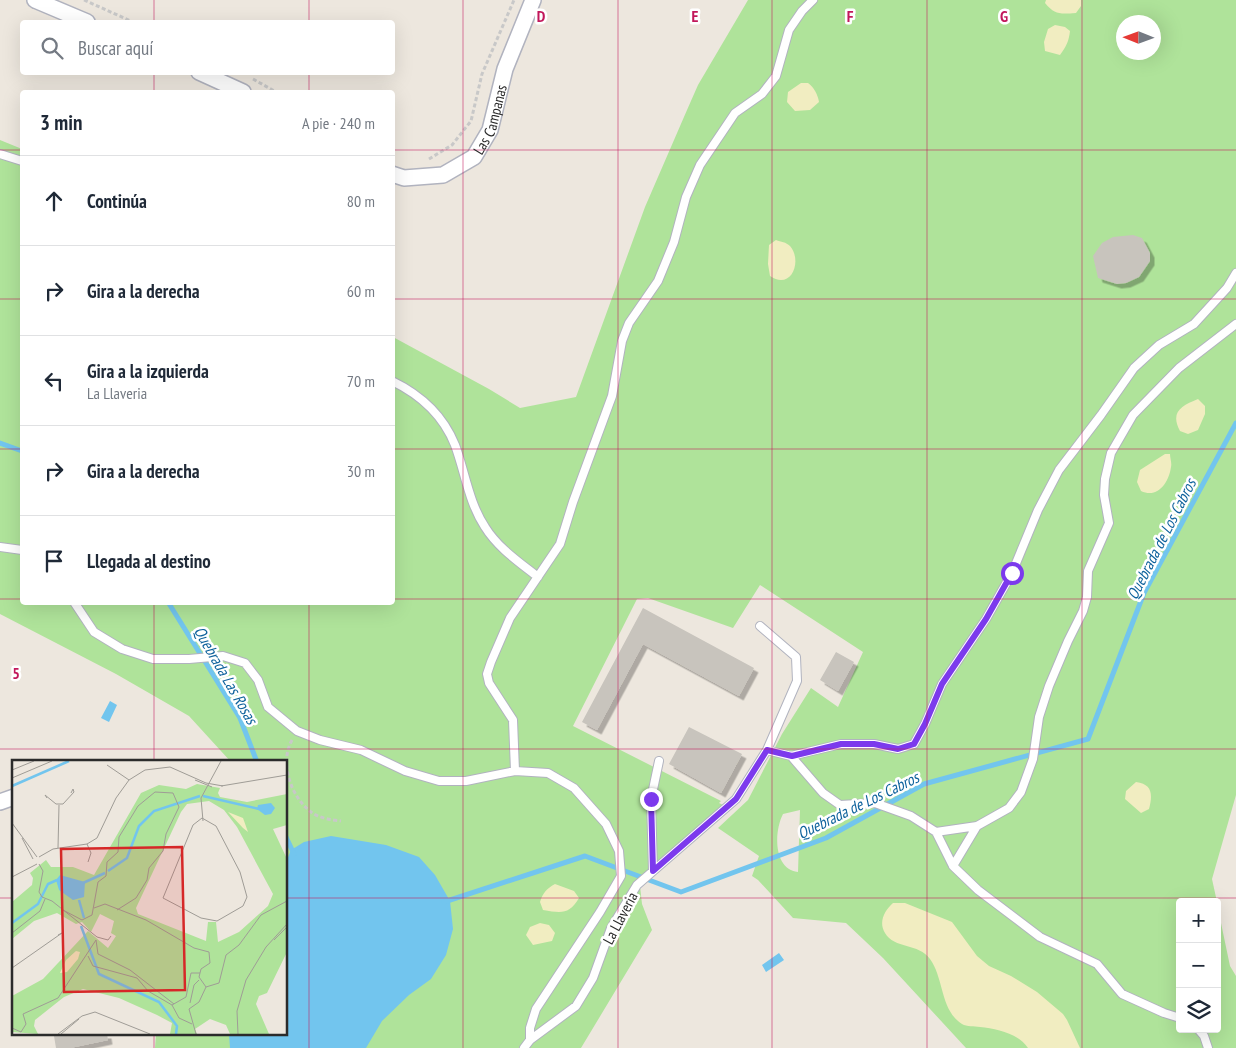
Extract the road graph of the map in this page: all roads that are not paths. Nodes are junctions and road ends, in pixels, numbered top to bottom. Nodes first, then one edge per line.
1 (35, 0) edge
2 (533, 0) edge
3 (813, 0) edge
4 (83, 20) edge
5 (205, 75) edge
6 (238, 90) edge
7 (0, 154) edge
8 (20, 160) edge
9 (395, 175) edge
10 (1236, 273) edge
11 (1236, 324) edge
12 (395, 382) edge
13 (0, 547) edge
14 (20, 550) edge
15 (538, 576) junction
16 (76, 605) edge
17 (760, 626) dead end
18 (767, 750) junction
19 (792, 756) junction
20 (660, 761) dead end
21 (514, 771) junction
22 (12, 798) edge
23 (0, 802) edge
24 (977, 826) junction
25 (936, 832) junction
26 (953, 866) junction
27 (653, 871) junction
28 (1176, 1017) edge
29 (1201, 1033) edge
30 (530, 1040) junction
31 (524, 1048) edge
32 (1208, 1048) edge

1 - 4 street
2 - 9 street, Las Campanas
3 - 15 lane
5 - 6 street
7 - 8 lane
10 - 19 lane
11 - 24 lane
12 - 15 lane
13 - 14 lane
15 - 21 lane
16 - 21 lane
17 - 18 lane, La Llaveria
18 - 19 lane
18 - 27 lane, La Llaveria
19 - 25 lane
20 - 27 lane
21 - 30 lane
22 - 23 street
24 - 25 lane
24 - 26 lane
25 - 26 lane
26 - 28 lane
27 - 30 lane, La Llaveria
29 - 32 lane
30 - 31 lane, La Llaveria

